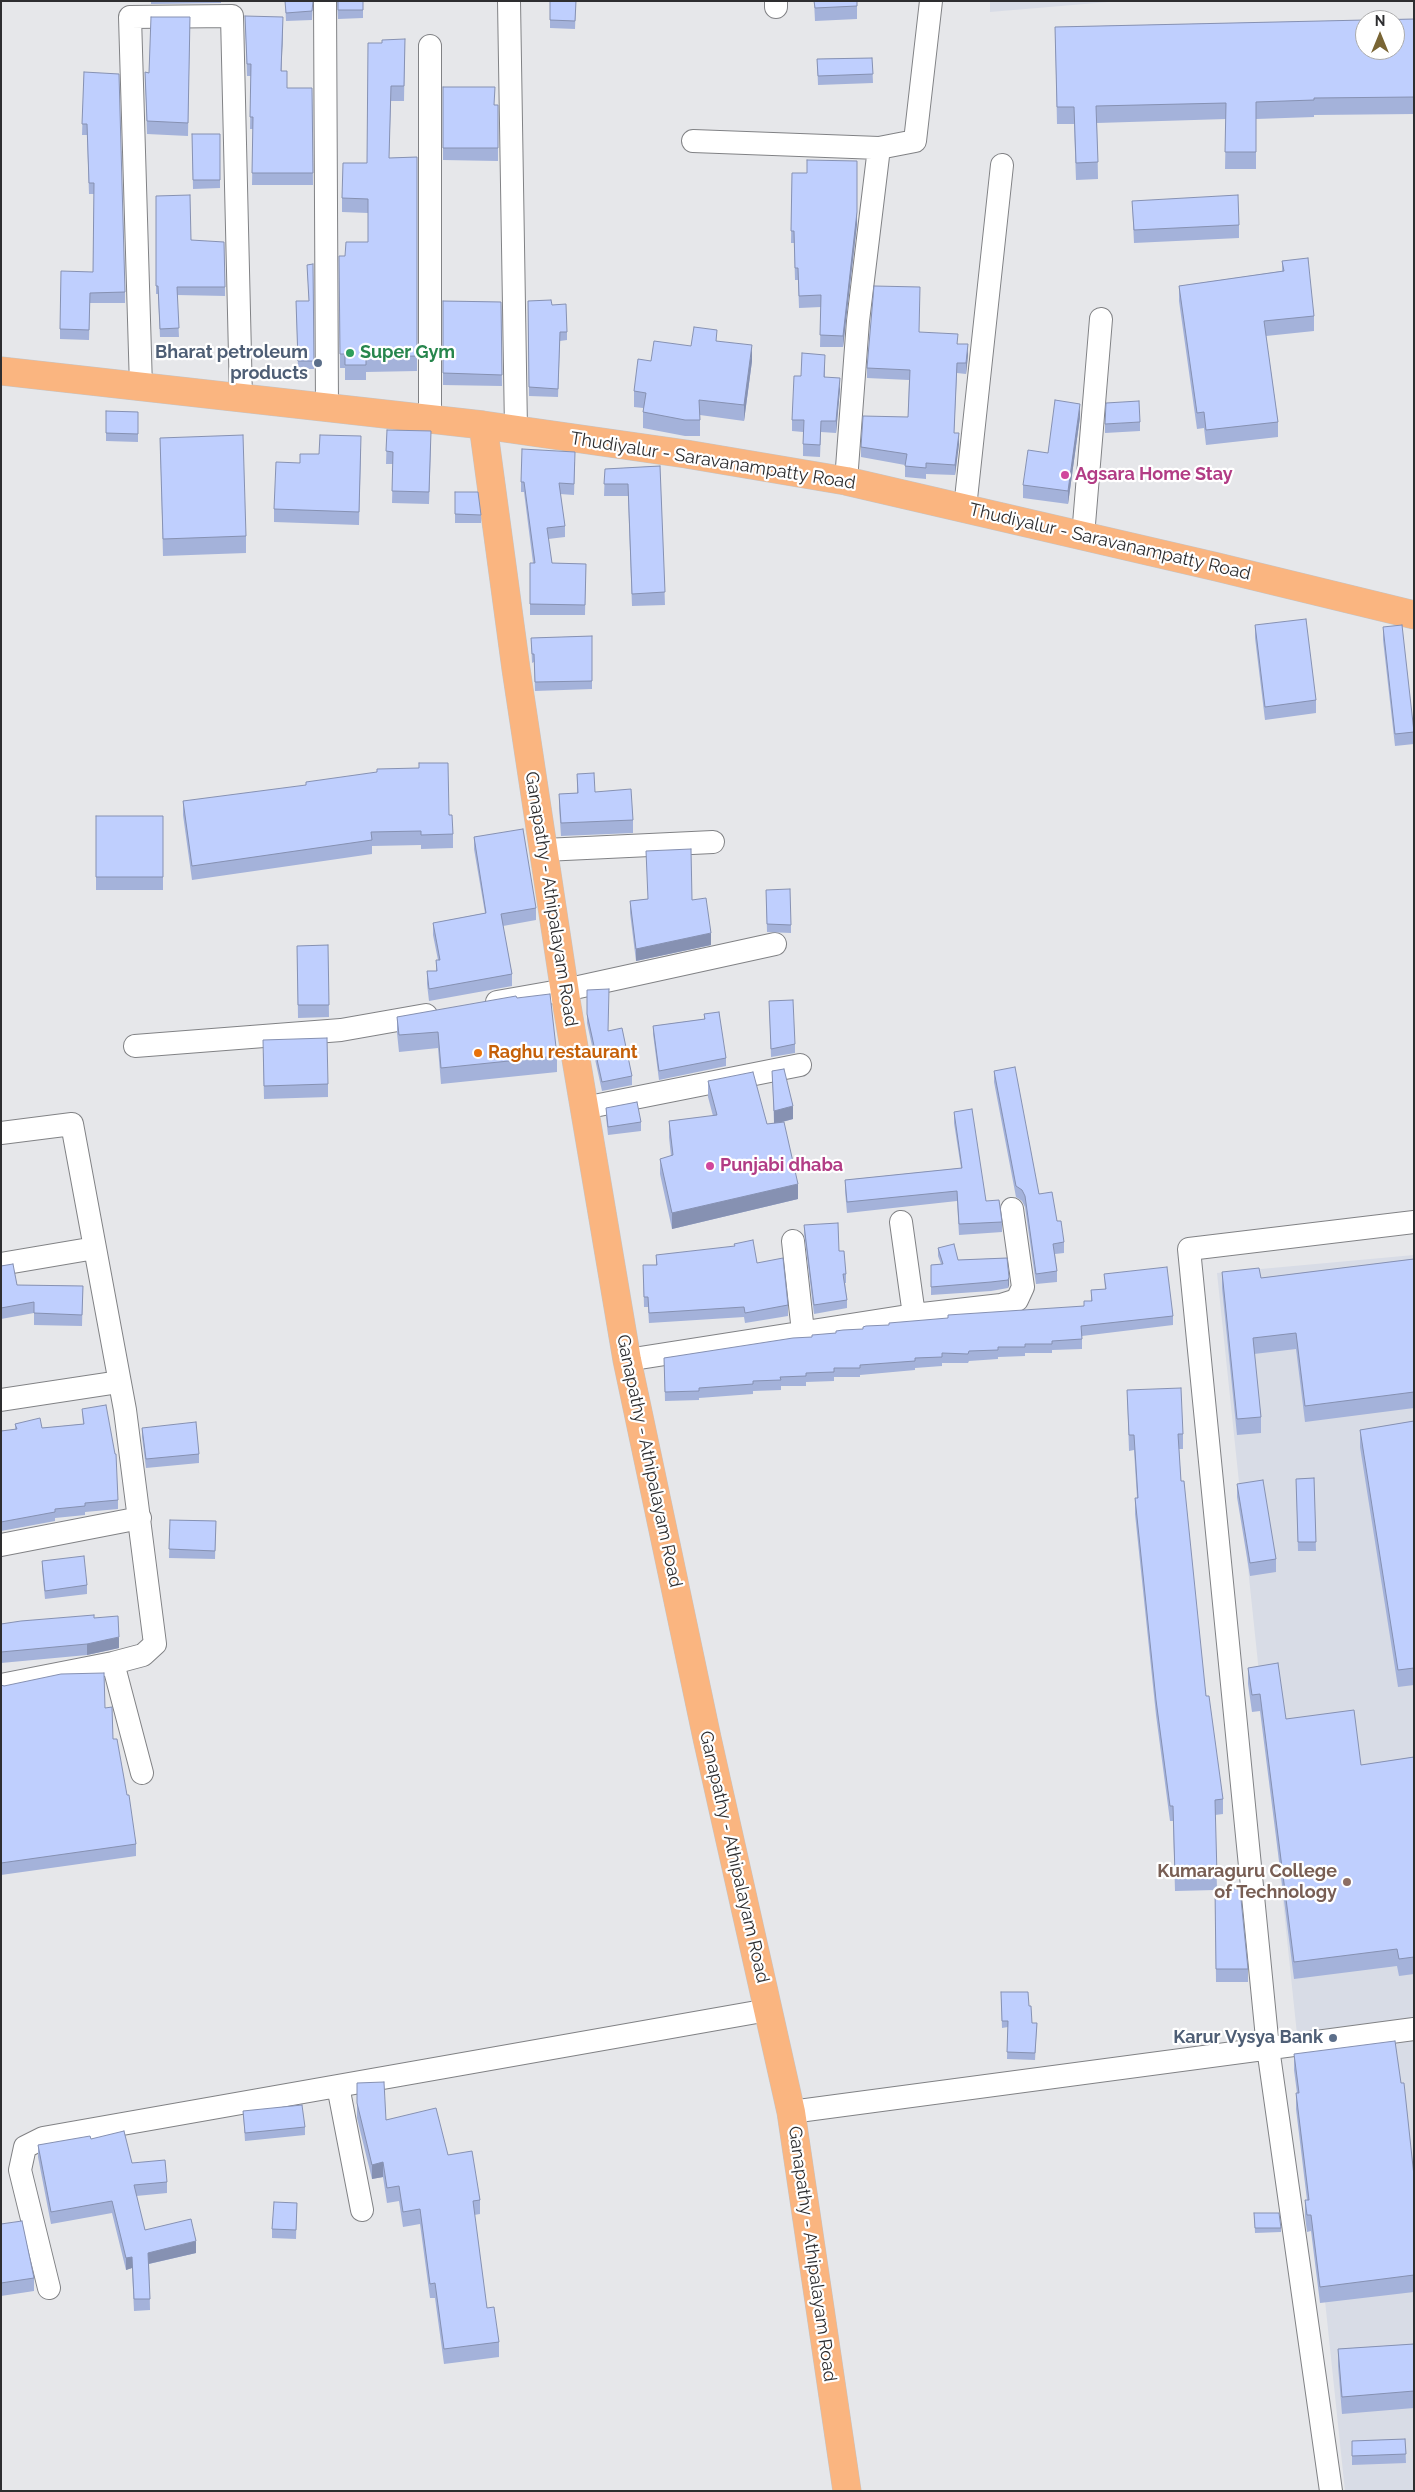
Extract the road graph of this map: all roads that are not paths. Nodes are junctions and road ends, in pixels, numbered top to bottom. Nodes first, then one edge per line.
1 (325, 1) edge
2 (510, 1) edge
3 (931, 1) edge
4 (232, 8) edge
5 (130, 9) edge
6 (430, 46) dead end
7 (694, 141) dead end
8 (879, 148) junction
9 (1002, 165) dead end
10 (1101, 319) dead end
11 (1, 371) edge
12 (141, 387) junction
13 (241, 398) junction
14 (326, 407) junction
15 (430, 419) junction
16 (483, 425) junction
17 (516, 429) junction
18 (846, 481) junction
19 (964, 508) junction
20 (1083, 536) junction
21 (1414, 615) edge
22 (713, 842) dead end
23 (544, 850) junction
24 (775, 944) dead end
25 (564, 990) junction
26 (477, 1006) edge
27 (448, 1011) edge
28 (135, 1046) dead end
29 (800, 1065) dead end
30 (584, 1108) junction
31 (1, 1133) edge
32 (1012, 1209) dead end
33 (901, 1222) dead end
34 (1414, 1222) edge
35 (793, 1241) dead end
36 (95, 1248) junction
37 (1, 1264) edge
38 (914, 1315) junction
39 (804, 1332) junction
40 (627, 1360) junction
41 (119, 1382) junction
42 (1, 1400) edge
43 (140, 1518) junction
44 (1, 1545) edge
45 (113, 1663) junction
46 (1, 1685) edge
47 (142, 1773) dead end
48 (768, 2010) junction
49 (1414, 2029) edge
50 (1268, 2048) junction
51 (338, 2086) junction
52 (791, 2112) junction
53 (362, 2210) dead end
54 (49, 2288) dead end
55 (847, 2491) edge
56 (1331, 2491) edge

1 - 14 street
2 - 17 street
3 - 8 street
4 - 5 street
4 - 13 street
5 - 12 street
6 - 15 street
7 - 8 street
8 - 18 street
9 - 19 street
10 - 20 street
11 - 12 main road, Thudiyalur - Saravanampatty Road
12 - 13 main road, Thudiyalur - Saravanampatty Road
13 - 14 main road, Thudiyalur - Saravanampatty Road
14 - 15 main road, Thudiyalur - Saravanampatty Road
15 - 16 main road, Thudiyalur - Saravanampatty Road
16 - 17 main road, Thudiyalur - Saravanampatty Road
16 - 23 main road, Ganapathy - Athipalayam Road
17 - 18 main road, Thudiyalur - Saravanampatty Road
18 - 19 main road, Thudiyalur - Saravanampatty Road
19 - 20 main road, Thudiyalur - Saravanampatty Road
20 - 21 main road, Thudiyalur - Saravanampatty Road
22 - 23 street
23 - 25 main road, Ganapathy - Athipalayam Road
24 - 25 street
25 - 26 street
25 - 30 main road, Ganapathy - Athipalayam Road
27 - 28 street
29 - 30 street
30 - 40 main road, Ganapathy - Athipalayam Road
31 - 36 street
32 - 38 street
33 - 38 street
34 - 50 street
35 - 39 street
36 - 37 street
36 - 41 street
38 - 39 street
39 - 40 street
40 - 48 main road, Ganapathy - Athipalayam Road
41 - 42 street
41 - 43 street
43 - 44 street
43 - 45 street
45 - 46 street
45 - 47 street
48 - 51 street
48 - 52 main road, Ganapathy - Athipalayam Road
49 - 50 street
50 - 52 street
50 - 56 street
51 - 53 street
51 - 54 street
52 - 55 main road, Ganapathy - Athipalayam Road

